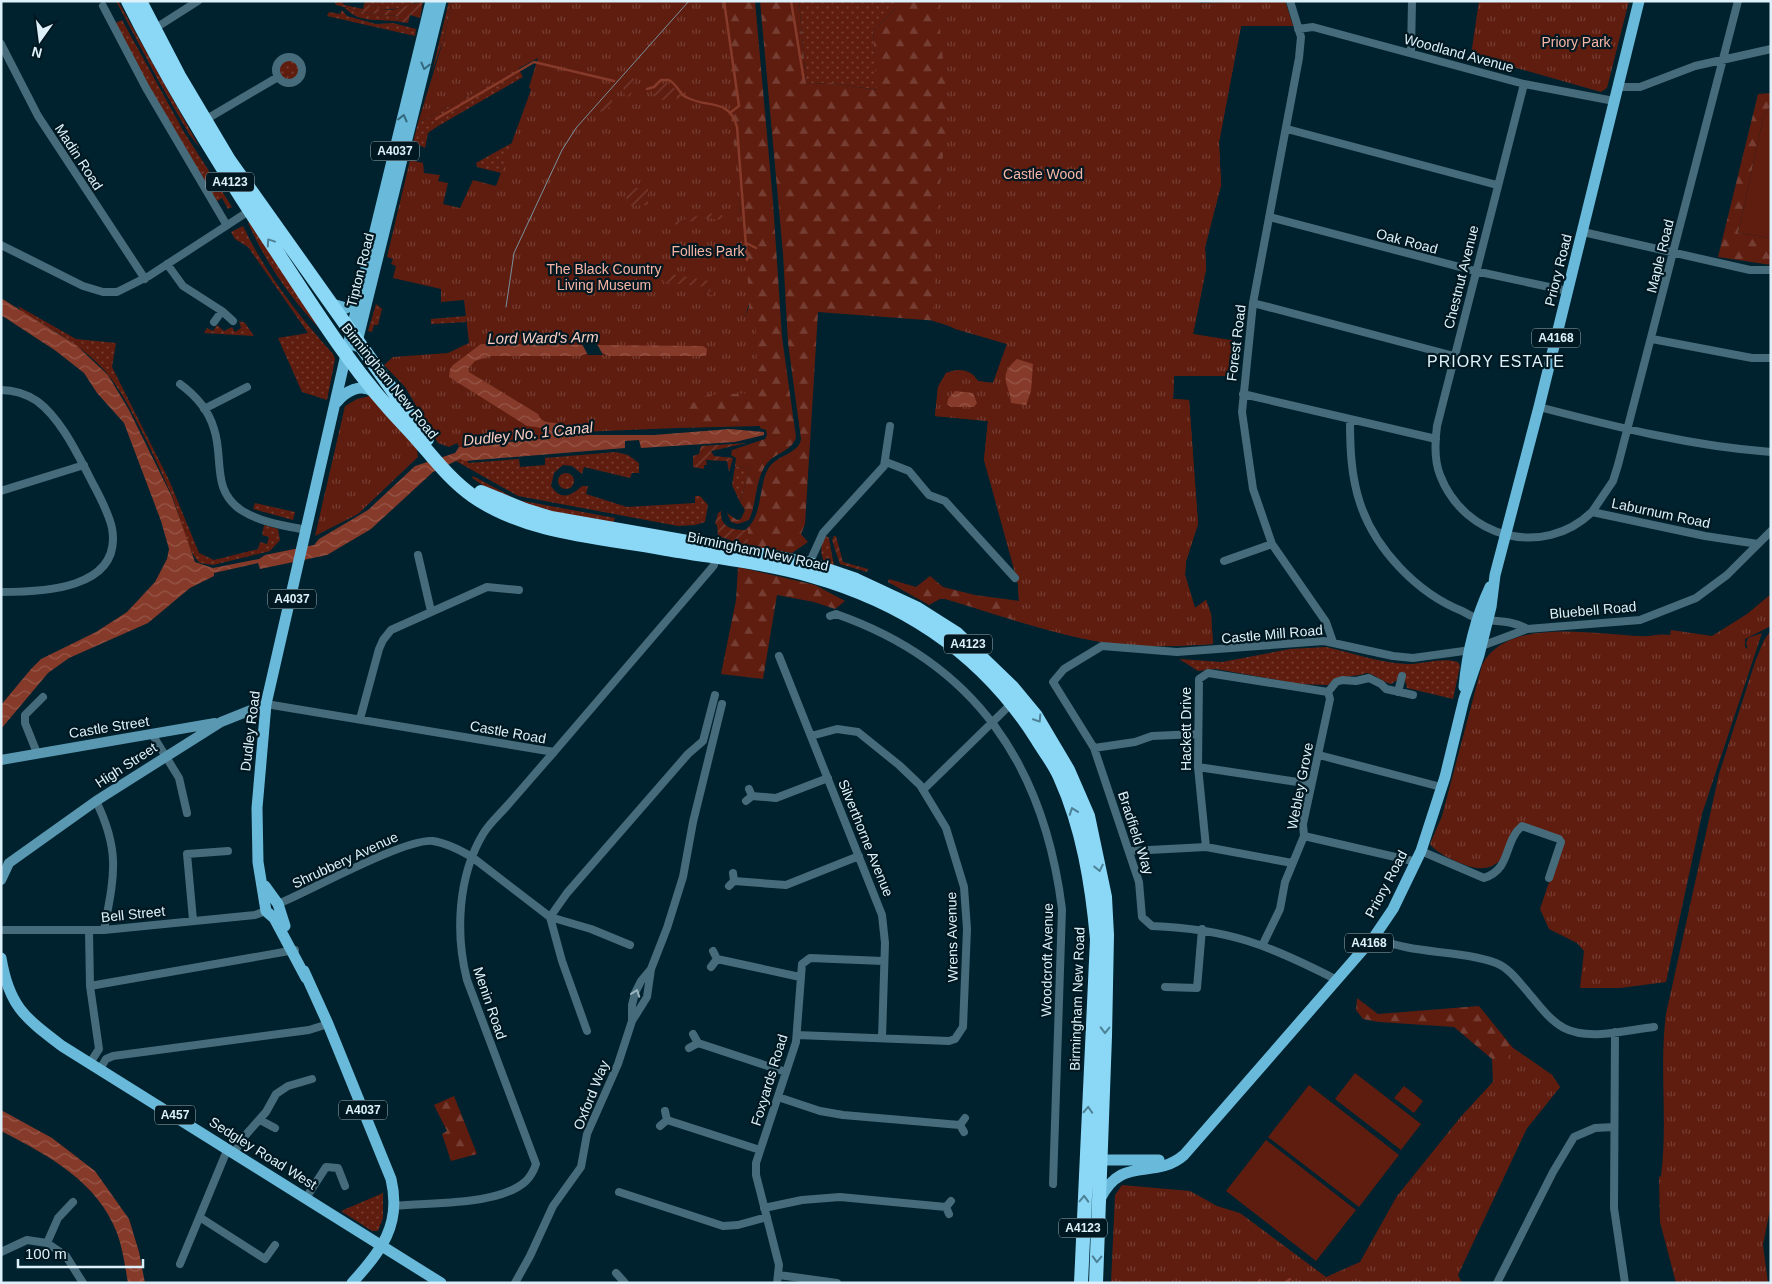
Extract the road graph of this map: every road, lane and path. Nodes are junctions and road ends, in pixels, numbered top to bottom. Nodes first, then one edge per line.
1 (128, 1) edge
2 (140, 1) edge
3 (198, 1) edge
4 (1290, 1) edge
5 (1412, 1) edge
6 (1639, 1) edge
7 (1738, 1) edge
8 (435, 4) edge
9 (102, 6) dead end
10 (154, 29) junction
11 (1298, 29) junction
12 (428, 31) junction
13 (1, 44) edge
14 (1771, 49) edge
15 (1411, 52) junction
16 (1723, 59) junction
17 (278, 77) dead end
18 (1524, 84) junction
19 (1617, 87) junction
20 (1614, 101) junction
21 (200, 123) junction
22 (1287, 129) junction
23 (1497, 185) junction
24 (254, 208) junction
25 (1270, 217) junction
26 (226, 224) junction
27 (276, 228) junction
28 (1583, 232) junction
29 (1, 245) edge
30 (1673, 254) junction
31 (167, 264) junction
32 (1771, 270) edge
33 (1475, 271) junction
34 (145, 278) junction
35 (1568, 291) junction
36 (359, 302) junction
37 (1253, 303) junction
38 (332, 304) junction
39 (222, 311) junction
40 (234, 321) dead end
41 (214, 322) dead end
42 (1652, 339) junction
43 (352, 348) junction
44 (1454, 356) junction
45 (1771, 358) edge
46 (180, 384) dead end
47 (247, 387) dead end
48 (1, 390) edge
49 (374, 392) junction
50 (1243, 394) junction
51 (336, 403) junction
52 (1539, 407) junction
53 (204, 409) junction
54 (1350, 420) junction
55 (890, 426) dead end
56 (1628, 430) junction
57 (410, 431) junction
58 (1436, 440) junction
59 (1771, 452) edge
60 (432, 453) junction
61 (886, 462) junction
62 (84, 465) junction
63 (445, 467) junction
64 (1, 491) edge
65 (1592, 512) junction
66 (1771, 531) edge
67 (1505, 533) junction
68 (306, 535) junction
69 (1272, 544) junction
70 (1758, 544) junction
71 (418, 555) dead end
72 (715, 557) junction
73 (1224, 561) dead end
74 (808, 570) junction
75 (1495, 575) junction
76 (1015, 578) dead end
77 (519, 590) dead end
78 (1, 592) edge
79 (431, 611) junction
80 (830, 616) dead end
81 (1483, 619) junction
82 (1527, 629) junction
83 (1333, 642) junction
84 (1102, 646) joint
85 (1476, 648) junction
86 (779, 656) dead end
87 (1402, 676) dead end
88 (1326, 691) junction
89 (1398, 692) junction
90 (715, 695) dead end
91 (1413, 695) dead end
92 (43, 697) dead end
93 (1016, 699) junction
94 (266, 704) junction
95 (722, 704) dead end
96 (360, 719) junction
97 (221, 722) junction
98 (993, 722) junction
99 (152, 734) junction
100 (1197, 734) junction
101 (811, 736) junction
102 (1094, 748) junction
103 (554, 752) junction
104 (36, 753) junction
105 (1319, 755) junction
106 (165, 756) junction
107 (1, 760) edge
108 (1198, 767) junction
109 (828, 778) junction
110 (1311, 784) junction
111 (1441, 787) junction
112 (923, 790) junction
113 (749, 796) dead end
114 (96, 801) junction
115 (187, 813) dead end
116 (1304, 836) junction
117 (1206, 847) junction
118 (228, 851) dead end
119 (1130, 851) junction
120 (859, 856) junction
121 (1419, 856) junction
122 (472, 857) junction
123 (5, 863) edge
124 (1292, 864) junction
125 (1549, 878) dead end
126 (1, 880) edge
127 (732, 880) dead end
128 (272, 908) junction
129 (550, 917) junction
130 (193, 920) junction
131 (1202, 929) junction
132 (1, 930) edge
133 (104, 930) junction
134 (89, 931) junction
135 (1374, 937) junction
136 (1262, 944) junction
137 (630, 945) dead end
138 (293, 950) junction
139 (712, 951) dead end
140 (1, 958) edge
141 (717, 959) junction
142 (884, 961) junction
143 (711, 967) dead end
144 (651, 968) junction
145 (800, 977) junction
146 (3, 980) edge
147 (1337, 980) junction
148 (90, 986) junction
149 (1165, 987) dead end
150 (632, 1021) junction
151 (328, 1024) junction
152 (1654, 1027) dead end
153 (588, 1031) dead end
154 (1614, 1032) junction
155 (693, 1034) dead end
156 (797, 1035) junction
157 (882, 1038) junction
158 (698, 1043) junction
159 (689, 1048) dead end
160 (95, 1066) junction
161 (786, 1072) junction
162 (312, 1079) dead end
163 (778, 1097) junction
164 (665, 1111) dead end
165 (260, 1120) junction
166 (668, 1120) junction
167 (963, 1125) dead end
168 (660, 1126) dead end
169 (1614, 1127) junction
170 (275, 1128) dead end
171 (1195, 1141) junction
172 (231, 1150) junction
173 (760, 1150) junction
174 (1086, 1159) junction
175 (1101, 1160) junction
176 (1053, 1184) dead end
177 (345, 1186) dead end
178 (620, 1192) dead end
179 (629, 1195) junction
180 (306, 1198) junction
181 (1099, 1200) junction
182 (73, 1202) dead end
183 (626, 1204) dead end
184 (395, 1206) junction
185 (949, 1207) dead end
186 (764, 1208) junction
187 (767, 1217) junction
188 (201, 1218) junction
189 (47, 1242) junction
190 (275, 1244) dead end
191 (383, 1246) junction
192 (1, 1252) edge
193 (180, 1264) dead end
194 (616, 1273) dead end
195 (778, 1279) edge
196 (83, 1283) edge
197 (352, 1283) edge
198 (442, 1283) edge
199 (515, 1283) edge
200 (626, 1283) edge
201 (837, 1283) edge
202 (1081, 1283) edge
203 (1096, 1283) edge
204 (1497, 1283) edge
205 (1624, 1283) edge

1 - 21 highway, Birmingham New Road / A4123
2 - 10 highway, Birmingham New Road / A4123
3 - 10 street
4 - 11 street, Forest Road
5 - 15 street
6 - 19 main road, Priory Road / A4168
7 - 16 street, Maple Road
8 - 12 main road, Tipton Road / A4037
9 - 26 street
10 - 21 highway, Birmingham New Road / A4123
11 - 15 street, Woodland Avenue
11 - 22 street, Forest Road
36 -> 12 main road, Tipton Road / A4037
12 -> 43 main road, Tipton Road / A4037
13 - 34 street, Madin Road
14 - 16 street
15 - 18 street, Woodland Avenue
16 - 19 street
16 - 30 street, Maple Road
17 - 21 street
18 - 20 street, Woodland Avenue
18 - 23 street, Chestnut Avenue
19 - 20 main road, Priory Road / A4168
20 - 28 main road, Priory Road / A4168
21 - 24 highway, Birmingham New Road / A4123
22 - 23 street
22 - 25 street, Forest Road
23 - 33 street, Chestnut Avenue
24 - 26 street
24 - 27 highway, Birmingham New Road / A4123
43 -> 24 highway, Birmingham New Road / A4123
25 - 33 street, Oak Road
25 - 37 street, Forest Road
26 - 31 street
27 - 38 highway, Birmingham New Road / A4123
27 - 43 highway
28 - 30 street
28 - 35 main road, Priory Road / A4168
29 - 34 street
30 - 32 street
30 - 42 street, Maple Road
31 - 34 street
31 - 39 street
33 - 35 street, Oak Road
33 - 44 street, Chestnut Avenue
35 - 52 main road, Priory Road / A4168
36 - 38 main road
36 - 43 main road, Tipton Road / A4037
37 - 44 street
37 - 50 street, Forest Road
38 - 43 highway, Birmingham New Road / A4123
39 - 40 street
39 - 41 street
42 - 45 street
42 - 56 street, Maple Road
43 - 49 highway, Birmingham New Road / A4123
43 - 51 main road, Tipton Road / A4037
43 - 57 highway
43 - 60 highway, Birmingham New Road / A4123
44 - 58 street, Chestnut Avenue
46 - 53 street
47 - 53 street
48 - 62 street
49 - 51 main road
49 - 57 highway, Birmingham New Road / A4123
50 - 54 street
50 - 69 street, Forest Road
51 - 68 main road, A4037
52 - 56 street
52 - 67 main road, Priory Road / A4168
53 - 68 street
54 - 58 street
54 - 81 street, Bluebell Road
55 - 61 street
56 - 59 street
56 - 65 street, Maple Road
57 - 60 highway, Birmingham New Road / A4123
58 - 67 street, Chestnut Avenue
60 - 63 highway, Birmingham New Road / A4123
61 - 74 street
61 - 76 street
62 - 64 street
62 - 78 street
63 - 72 highway, Birmingham New Road / A4123
63 - 74 highway, Birmingham New Road / A4123
65 - 67 street, Laburnum Road
65 - 70 street, Laburnum Road
66 - 70 street, Bluebell Road
67 - 75 main road, Priory Road / A4168
68 - 94 main road, Dudley Road / A4037
69 - 73 street
69 - 83 street, Forest Road
70 - 82 street, Bluebell Road
71 - 79 street
72 - 74 highway, Birmingham New Road / A4123
72 - 103 street, Castle Road
74 - 93 highway, Birmingham New Road / A4123
75 - 81 main road, Priory Road / A4168
75 - 81 main road, Priory Road / A4168
77 - 79 street
79 - 96 street
80 - 98 street, Woodcroft Avenue
81 - 82 street, Bluebell Road
81 - 85 main road, Priory Road / A4168
82 - 85 street, Castle Mill Road
83 - 84 street, Castle Mill Road
83 - 85 street, Castle Mill Road
84 - 102 street, Bradfield Way
85 - 111 main road, Priory Road / A4168
86 - 101 street, Silverthorne Avenue
87 - 89 street
88 - 89 street
88 - 100 street, Hackett Drive
88 - 105 street, Webley Grove
89 - 91 street
90 - 129 street
92 - 104 street
93 - 98 street
174 -> 93 highway, Birmingham New Road / A4123
93 -> 175 highway, Birmingham New Road / A4123
94 - 96 street, Castle Road
94 - 97 main road, High Street
94 - 128 main road, Dudley Road / A4037
95 - 144 street, Oxford Way
96 - 103 street, Castle Road
97 - 99 main road, Castle Street
97 - 106 main road, High Street
98 - 112 street
98 - 176 street, Woodcroft Avenue
99 - 104 main road, Castle Street
99 - 106 street
100 - 102 street
100 - 108 street, Hackett Drive
101 - 109 street, Silverthorne Avenue
101 - 112 street, Wrens Avenue
102 - 119 street, Bradfield Way
103 - 122 street, Menin Road
104 - 107 main road, Castle Street
105 - 110 street, Webley Grove
105 - 111 street
106 - 114 main road, High Street
106 - 115 street
108 - 110 street
108 - 117 street, Hackett Drive
109 - 113 street
109 - 120 street, Silverthorne Avenue
110 - 116 street, Webley Grove
111 - 121 main road, Priory Road / A4168
112 - 157 street, Wrens Avenue
114 - 123 main road, High Street
114 - 133 street
116 - 121 street
116 - 124 street, Webley Grove
117 - 119 street
117 - 124 street
118 - 130 street
119 - 131 street, Bradfield Way
120 - 127 street
120 - 142 street, Silverthorne Avenue
121 - 125 street
121 - 135 main road, Priory Road / A4168
122 - 128 street, Shrubbery Avenue
122 - 129 street, Shrubbery Avenue
122 - 184 street, Menin Road
123 - 126 main road, High Street
124 - 136 street, Webley Grove
128 - 130 street, Bell Street
128 - 138 main road, Dudley Road / A4037
129 - 137 street
129 - 153 street
130 - 133 street, Bell Street
131 - 136 street, Bradfield Way
131 - 149 street
132 - 134 street, Bell Street
133 - 134 street, Bell Street
134 - 148 street
135 - 147 main road, Priory Road / A4168
135 - 154 street
136 - 147 street, Bradfield Way
138 - 148 street
138 - 151 main road, Dudley Road / A4037
139 - 141 street
140 - 146 main road, Sedgley Road West / A457
141 - 143 street
141 - 145 street
142 - 145 street, Foxyards Road
142 - 157 street, Silverthorne Avenue
144 - 150 street, Oxford Way
150 -> 144 street, Oxford Way
145 - 156 street, Foxyards Road
146 - 160 main road, Sedgley Road West / A457
147 - 171 main road, Priory Road / A4168
148 - 160 street
150 - 199 street, Oxford Way
151 - 160 street
151 - 184 main road, Dudley Road / A4037
152 - 154 street
154 - 169 street
155 - 158 street
156 - 157 street
156 - 161 street, Foxyards Road
158 - 159 street
158 - 161 street
160 - 172 main road, Sedgley Road West / A457
161 - 163 street, Foxyards Road
162 - 165 street
163 - 167 street
163 - 173 street, Foxyards Road
164 - 166 street
165 - 170 street
165 - 172 street
166 - 168 street
166 - 173 street
169 - 204 street
169 - 205 street
171 - 175 main road, Priory Road / A4168
171 - 181 main road, Priory Road / A4168
172 - 180 main road, Sedgley Road West / A457
172 - 188 street
173 - 186 street, Foxyards Road
174 - 175 main road, Priory Road / A4168
202 -> 174 highway, Birmingham New Road / A4123
175 - 181 highway, Birmingham New Road / A4123
177 - 180 street
178 - 179 street
179 - 183 street
179 - 187 street
180 - 191 main road, Sedgley Road West / A457
181 -> 203 highway, Birmingham New Road / A4123
182 - 189 street
184 - 191 main road, Dudley Road / A4037
185 - 186 street
186 - 187 street, Foxyards Road
187 - 195 street, Foxyards Road
188 - 190 street
188 - 193 street
189 - 192 street
189 - 196 street
191 - 197 main road, A4037
191 - 198 main road, Sedgley Road West / A457
194 - 200 street
195 - 201 street

